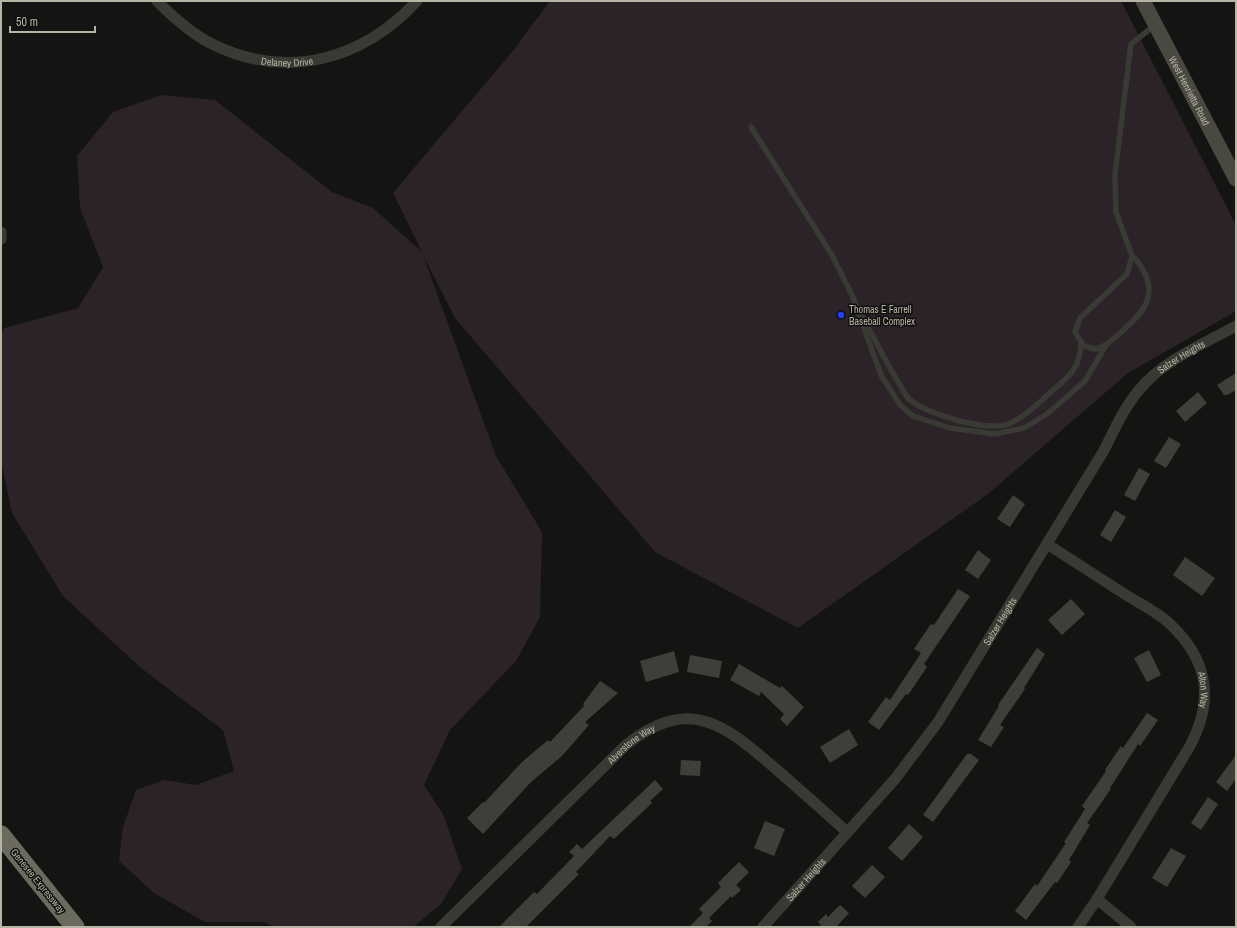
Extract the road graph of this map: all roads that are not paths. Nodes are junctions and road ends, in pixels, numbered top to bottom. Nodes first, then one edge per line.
1 (157, 1) edge
2 (417, 1) edge
3 (1143, 1) edge
4 (1155, 24) junction
5 (751, 127) dead end
6 (1236, 179) edge
7 (1, 232) edge
8 (1, 238) edge
9 (1132, 256) junction
10 (852, 295) junction
11 (1236, 326) edge
12 (1081, 342) junction
13 (1106, 345) junction
14 (1047, 544) junction
15 (847, 832) junction
16 (1, 835) edge
17 (1097, 899) junction
18 (76, 927) edge
19 (441, 927) edge
20 (763, 927) edge
21 (1078, 927) edge
22 (1131, 927) edge

1 - 2 street, Delaney Drive
3 - 4 main road, West Henrietta Road
4 - 6 main road, West Henrietta Road
4 - 9 lane
5 - 10 lane
7 - 8 street
9 - 12 lane
9 - 13 lane
10 - 12 lane
10 - 13 lane
11 - 14 street, Salzer Heights
12 - 13 lane
14 - 15 street, Salzer Heights
14 - 17 street, Alton Way
15 - 19 street, Alverstone Way
15 - 20 street, Salzer Heights
16 - 18 highway, Genesee Expressway
17 - 21 street, Alton Way
17 - 22 street

